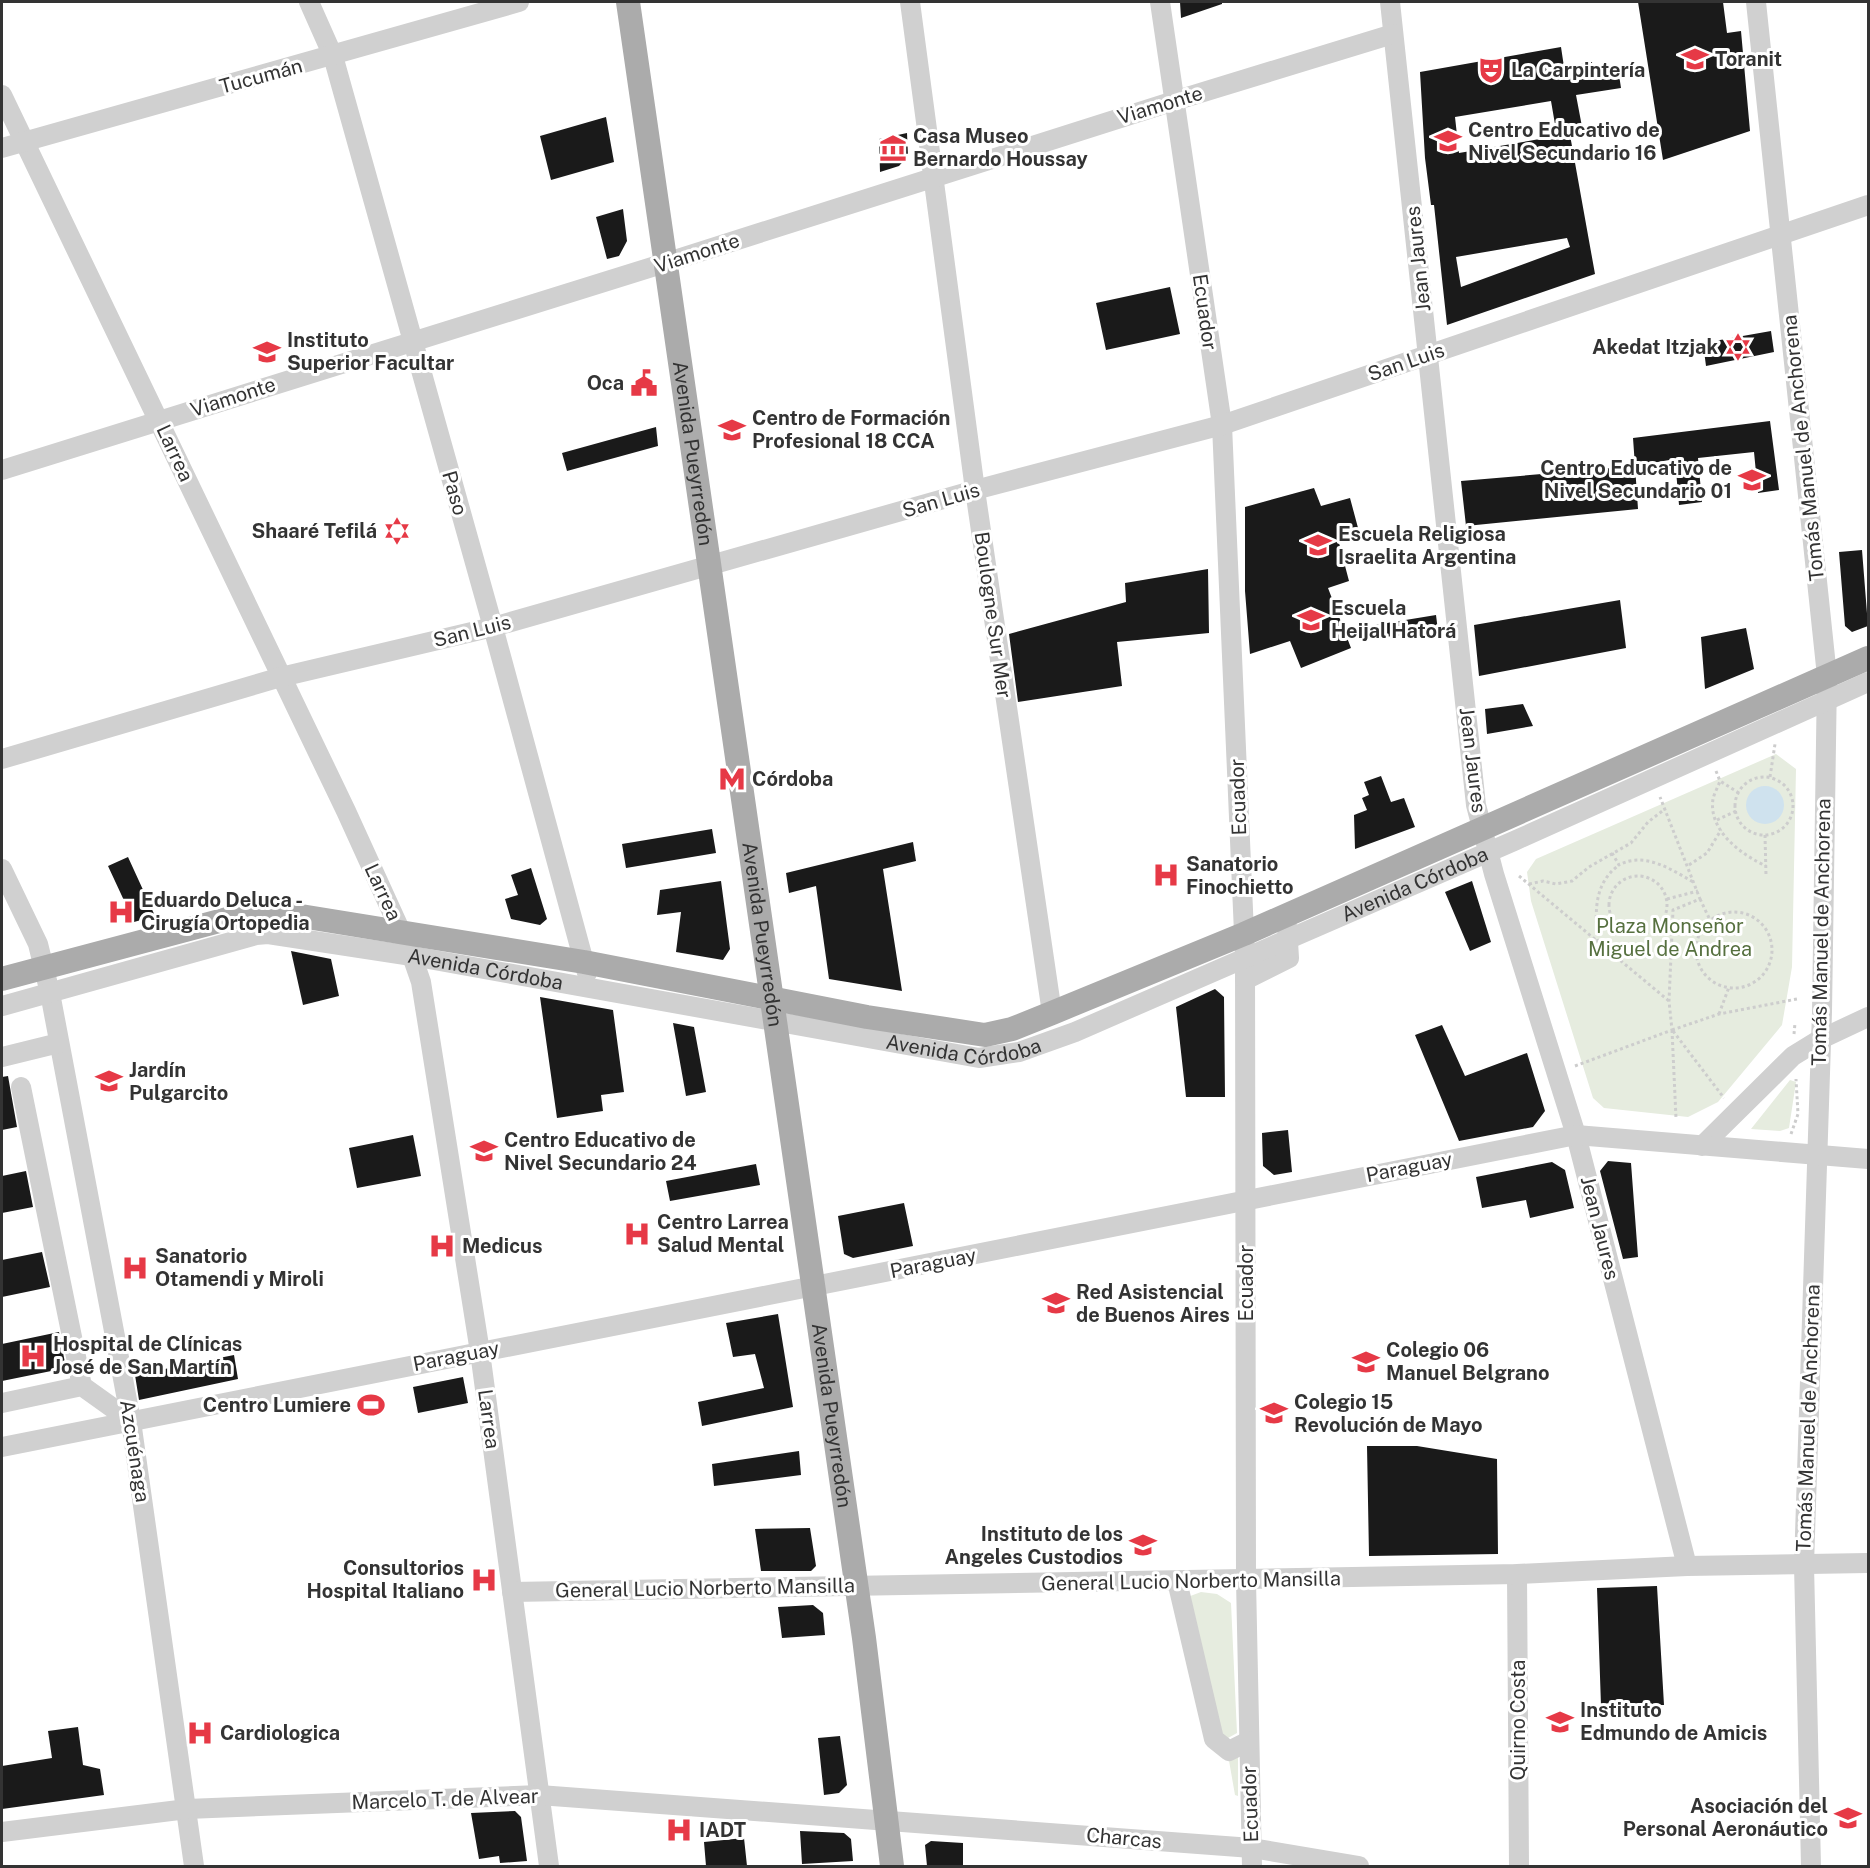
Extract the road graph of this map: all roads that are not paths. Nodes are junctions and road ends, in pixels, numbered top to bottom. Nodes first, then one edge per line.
1 (309, 2) edge
2 (519, 2) edge
3 (628, 2) edge
4 (910, 2) edge
5 (1160, 2) edge
6 (1390, 2) edge
7 (1756, 2) edge
8 (1393, 34) junction
9 (333, 56) junction
10 (2, 95) edge
11 (1174, 101) junction
12 (24, 141) junction
13 (2, 148) edge
14 (933, 177) junction
15 (1869, 205) edge
16 (1782, 235) junction
17 (665, 263) junction
18 (412, 341) junction
19 (1428, 355) junction
20 (160, 420) junction
21 (1222, 425) junction
22 (2, 470) edge
23 (975, 490) junction
24 (708, 566) junction
25 (494, 627) junction
26 (1869, 658) edge
27 (1827, 676) junction
28 (281, 677) junction
29 (1869, 682) edge
30 (1826, 701) junction
31 (2, 759) edge
32 (1485, 841) junction
33 (2, 869) edge
34 (1287, 926) junction
35 (400, 931) junction
36 (1244, 945) junction
37 (412, 956) junction
38 (584, 962) junction
39 (44, 969) junction
40 (2, 979) edge
41 (1245, 980) junction
42 (592, 988) junction
43 (50, 993) junction
44 (2, 1006) edge
45 (773, 1011) junction
46 (1052, 1013) junction
47 (1869, 1017) edge
48 (1819, 1040) junction
49 (60, 1043) junction
50 (2, 1057) edge
51 (21, 1087) dead end
52 (1576, 1135) junction
53 (1702, 1146) junction
54 (1816, 1155) junction
55 (1869, 1160) edge
56 (1246, 1198) junction
57 (813, 1287) junction
58 (480, 1352) junction
59 (82, 1386) junction
60 (2, 1403) edge
61 (131, 1421) junction
62 (2, 1447) edge
63 (1869, 1563) edge
64 (1804, 1565) junction
65 (1687, 1566) junction
66 (1517, 1574) junction
67 (1246, 1580) junction
68 (1177, 1581) junction
69 (856, 1586) junction
70 (512, 1592) junction
71 (1249, 1741) junction
72 (539, 1795) junction
73 (187, 1809) junction
74 (888, 1820) junction
75 (2, 1832) edge
76 (1252, 1857) edge
77 (194, 1866) edge
78 (549, 1866) edge
79 (892, 1866) edge
80 (1359, 1866) edge
81 (1519, 1866) edge
82 (1810, 1866) edge

1 - 9 street, Paso
2 - 9 street, Tucumán
3 - 17 main road, Avenida Pueyrredón
4 - 14 street, Boulogne Sur Mer
5 - 11 street, Ecuador
6 - 8 street, Jean Jaures
7 - 16 street, Tomás Manuel de Anchorena
8 - 11 street, Viamonte
8 - 19 street, Jean Jaures
9 - 12 street, Tucumán
9 - 18 street, Paso
10 - 12 street, Larrea
11 - 14 street, Viamonte
11 - 21 street, Ecuador
12 - 13 street, Tucumán
12 - 20 street, Larrea
14 - 17 street, Viamonte
14 - 23 street, Boulogne Sur Mer
15 - 16 street, San Luis
16 - 19 street, San Luis
16 - 27 street, Tomás Manuel de Anchorena
17 - 18 street, Viamonte
17 - 24 main road, Avenida Pueyrredón
18 - 20 street, Viamonte
18 - 25 street, Paso
19 - 21 street, San Luis
19 - 32 street, Jean Jaures
20 - 22 street, Viamonte
20 - 28 street, Larrea
21 - 23 street, San Luis
21 - 36 street, Ecuador
23 - 24 street, San Luis
23 - 46 street, Boulogne Sur Mer
24 - 25 street, San Luis
24 - 45 main road, Avenida Pueyrredón
25 - 28 street, San Luis
25 - 38 street, Paso
26 - 27 main road, Avenida Córdoba
27 - 30 street, Tomás Manuel de Anchorena
27 - 32 main road, Avenida Córdoba
28 - 31 street, San Luis
28 - 35 street, Larrea
29 - 30 street, Avenida Córdoba
30 - 32 street, Avenida Córdoba
30 - 48 street, Tomás Manuel de Anchorena
32 - 34 main road, Avenida Córdoba
32 - 52 street, Jean Jaures
33 - 39 street, Azcuénaga
34 - 36 main road, Avenida Córdoba
34 - 41 street
35 - 37 street, Larrea
35 - 38 main road, Avenida Córdoba
35 - 39 main road, Avenida Córdoba
36 - 41 street, Ecuador
36 - 45 street, Avenida Córdoba
36 - 46 main road, Avenida Córdoba
37 - 42 street, Avenida Córdoba
37 - 43 street, Avenida Córdoba
37 - 58 street, Larrea
38 - 42 street, Paso
38 - 45 main road, Avenida Córdoba
39 - 40 main road, Avenida Córdoba
39 - 43 street, Azcuénaga
41 - 56 street, Ecuador
42 - 45 street, Avenida Córdoba
43 - 44 street, Avenida Córdoba
43 - 49 street, Azcuénaga
45 - 46 main road, Avenida Córdoba
45 - 57 main road, Avenida Pueyrredón
47 - 48 street
48 - 53 street
48 - 54 street, Tomás Manuel de Anchorena
49 - 50 street
49 - 61 street, Azcuénaga
51 - 59 street
52 - 53 street, Paraguay
52 - 56 street, Paraguay
52 - 65 street, Jean Jaures
53 - 54 street, Paraguay
54 - 55 street, Paraguay
54 - 64 street, Tomás Manuel de Anchorena
56 - 57 street, Paraguay
56 - 67 street, Ecuador
57 - 58 street, Paraguay
57 - 69 main road, Avenida Pueyrredón
58 - 61 street, Paraguay
58 - 70 street, Larrea
59 - 60 street
59 - 61 street
61 - 62 street, Paraguay
61 - 73 street, Azcuénaga
63 - 64 street, General Lucio Norberto Mansilla
64 - 65 street, General Lucio Norberto Mansilla
64 - 82 street, Tomás Manuel de Anchorena
65 - 66 street, General Lucio Norberto Mansilla
66 - 67 street, General Lucio Norberto Mansilla
66 - 81 street, Quirno Costa
67 - 68 street, General Lucio Norberto Mansilla
67 - 71 street, Ecuador
68 - 69 street, General Lucio Norberto Mansilla
68 - 71 street, Ecuador
69 - 70 street, General Lucio Norberto Mansilla
69 - 74 main road, Avenida Pueyrredón
70 - 72 street, Larrea
71 - 76 street, Ecuador
72 - 73 street, Marcelo T. de Alvear
72 - 74 street, Marcelo T. de Alvear
72 - 78 street, Larrea
73 - 75 street, Marcelo T. de Alvear
73 - 77 street, Azcuénaga
74 - 76 street, Charcas
74 - 79 main road, Avenida Pueyrredón
76 - 80 street, Charcas

